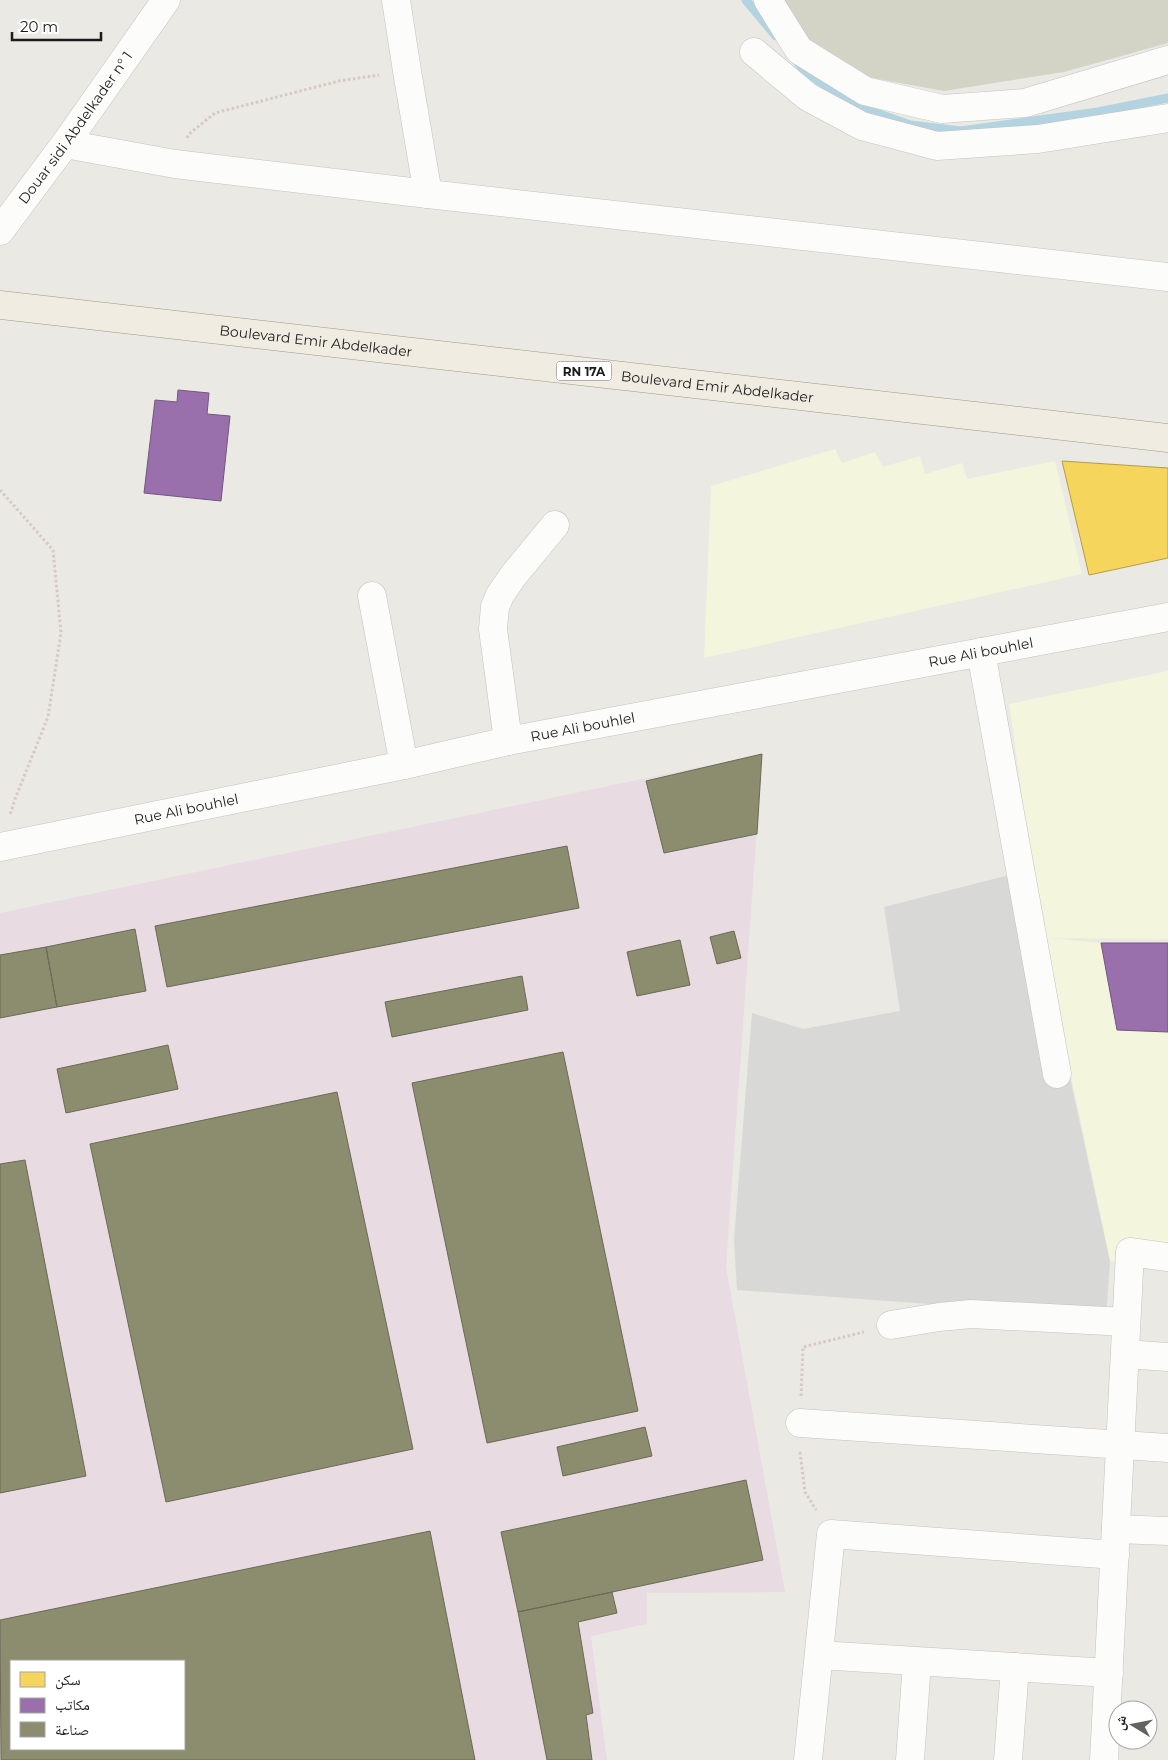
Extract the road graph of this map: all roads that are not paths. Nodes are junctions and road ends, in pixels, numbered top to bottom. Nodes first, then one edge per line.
1 (166, 0) edge
2 (396, 0) edge
3 (768, 0) edge
4 (754, 52) dead end
5 (1168, 60) edge
6 (1168, 118) edge
7 (65, 144) junction
8 (428, 194) junction
9 (0, 231) edge
10 (1168, 277) edge
11 (0, 305) edge
12 (1168, 438) edge
13 (555, 525) dead end
14 (372, 596) dead end
15 (1168, 617) edge
16 (981, 652) junction
17 (508, 741) junction
18 (404, 765) junction
19 (0, 847) edge
20 (1057, 1074) dead end
21 (1168, 1256) edge
22 (1126, 1322) junction
23 (891, 1325) dead end
24 (1125, 1354) junction
25 (1168, 1357) edge
26 (800, 1423) dead end
27 (1120, 1445) junction
28 (1168, 1448) edge
29 (1116, 1528) junction
30 (1168, 1532) edge
31 (1115, 1555) junction
32 (819, 1655) junction
33 (917, 1662) junction
34 (1015, 1667) junction
35 (1109, 1673) junction
36 (808, 1760) edge
37 (910, 1760) edge
38 (1008, 1760) edge
39 (1104, 1760) edge

1 - 7 street, Douar sidi Abdelkader n° 1
2 - 8 street
3 - 5 street
4 - 6 street
7 - 8 street
7 - 9 street, Douar sidi Abdelkader n° 1
8 - 10 street
11 - 12 main road, Boulevard Emir Abdelkader / RN 17A
13 - 17 street
14 - 18 street
15 - 16 street, Rue Ali bouhlel
16 - 17 street, Rue Ali bouhlel
16 - 20 street
17 - 18 street, Rue Ali bouhlel
18 - 19 street, Rue Ali bouhlel
21 - 22 street
22 - 23 street
22 - 24 street
24 - 25 street
24 - 27 street
26 - 27 street
27 - 28 street
27 - 29 street
29 - 30 street
29 - 31 street
31 - 32 street
31 - 35 street
32 - 33 street
32 - 36 street
33 - 34 street
33 - 37 street
34 - 35 street
34 - 38 street
35 - 39 street

